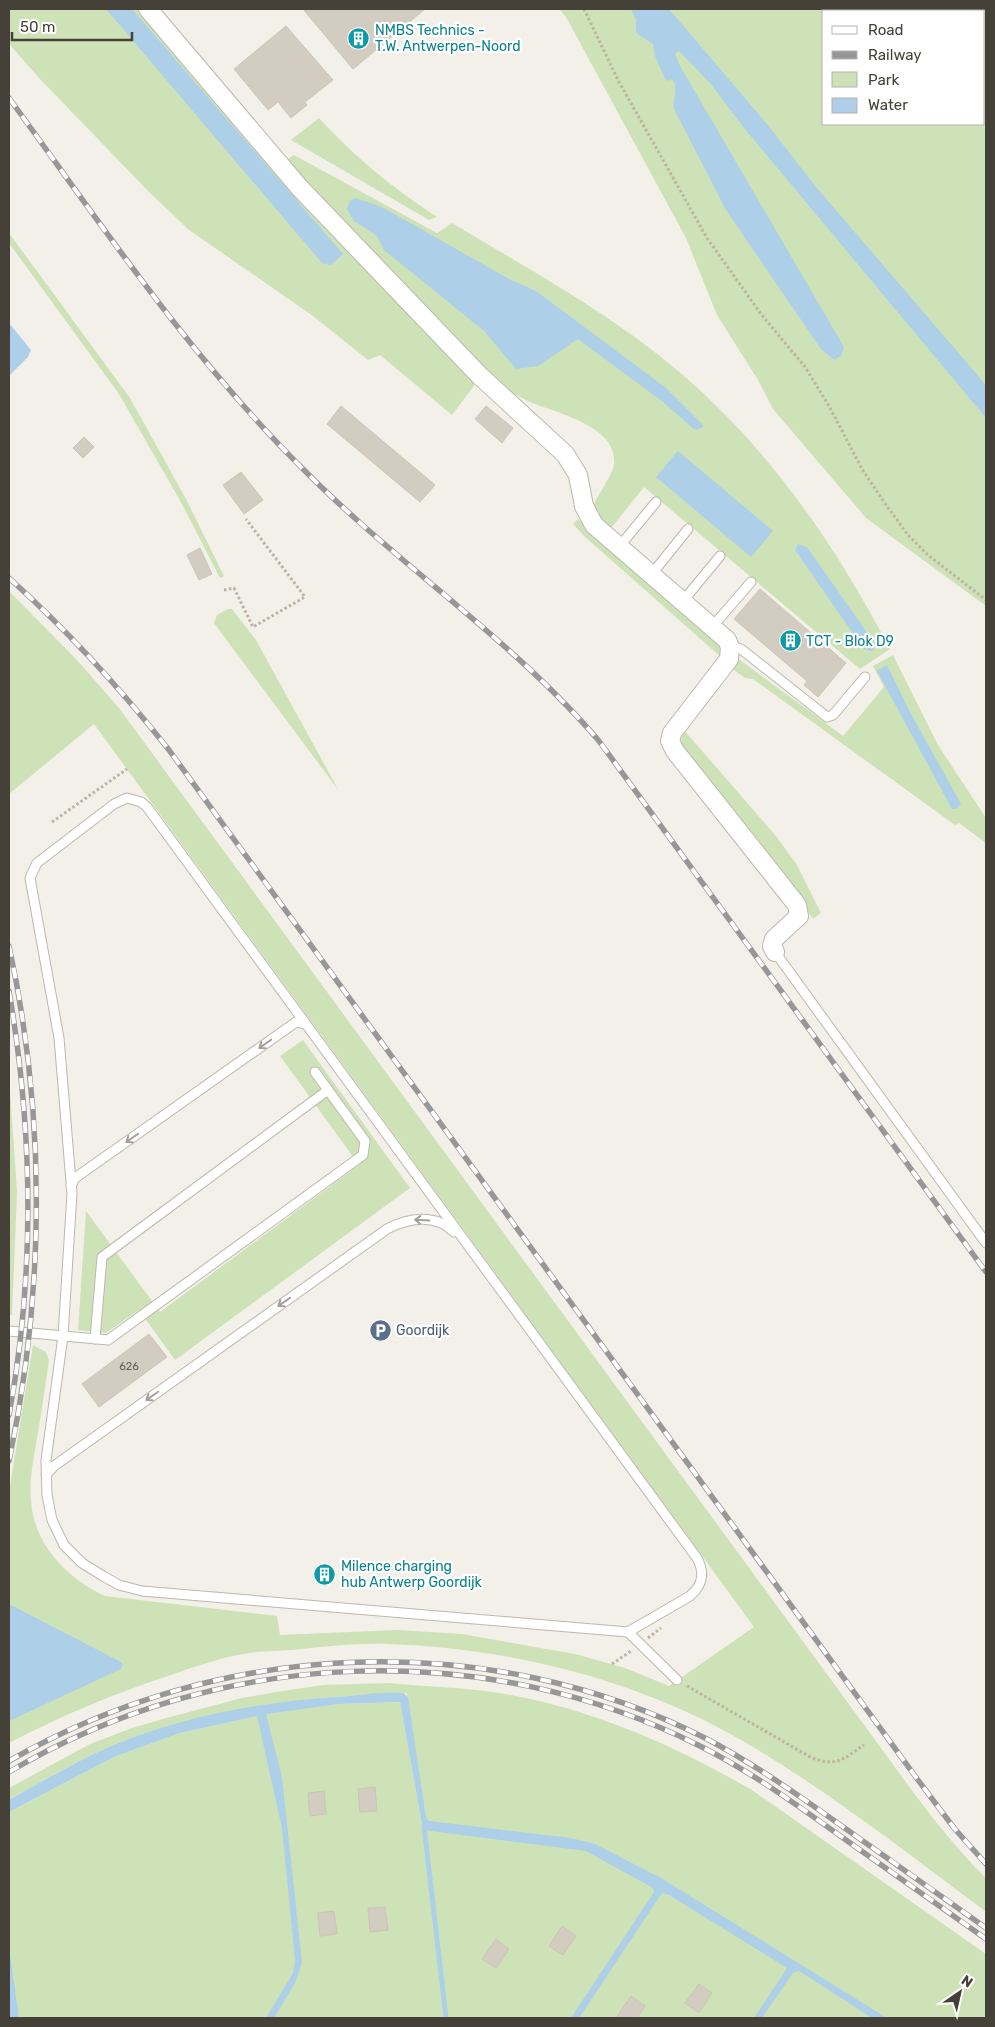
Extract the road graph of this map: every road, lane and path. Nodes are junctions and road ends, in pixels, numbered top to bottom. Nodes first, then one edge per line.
1 (148, 9) edge
2 (584, 9) edge
3 (656, 502) dead end
4 (246, 519) dead end
5 (688, 529) dead end
6 (619, 547) junction
7 (720, 556) dead end
8 (651, 574) junction
9 (750, 582) dead end
10 (224, 590) dead end
11 (986, 600) edge
12 (683, 601) junction
13 (713, 626) junction
14 (730, 647) junction
15 (864, 677) dead end
16 (127, 768) dead end
17 (52, 822) dead end
18 (775, 952) joint
19 (306, 1024) junction
20 (315, 1072) dead end
21 (328, 1090) junction
22 (71, 1186) junction
23 (464, 1240) junction
24 (986, 1243) edge
25 (9, 1330) edge
26 (63, 1336) junction
27 (95, 1339) junction
28 (46, 1475) junction
29 (628, 1632) junction
30 (677, 1680) joint
31 (864, 1745) dead end

1 - 6 street
2 - 11 path
3 - 6 lane
4 - 10 path
5 - 8 lane
6 - 8 street
7 - 12 lane
8 - 12 street
9 - 13 lane
12 - 13 street
13 - 14 street
14 - 15 lane
14 - 18 street
16 - 17 path
18 - 24 lane
19 -> 22 lane
19 - 22 lane
19 - 23 lane
20 - 21 lane
21 - 27 lane
21 - 27 lane
22 - 26 lane
23 -> 28 lane
23 - 29 lane
25 - 26 lane
26 - 27 lane
26 - 28 lane
28 - 29 lane
29 - 30 lane
30 - 31 path

